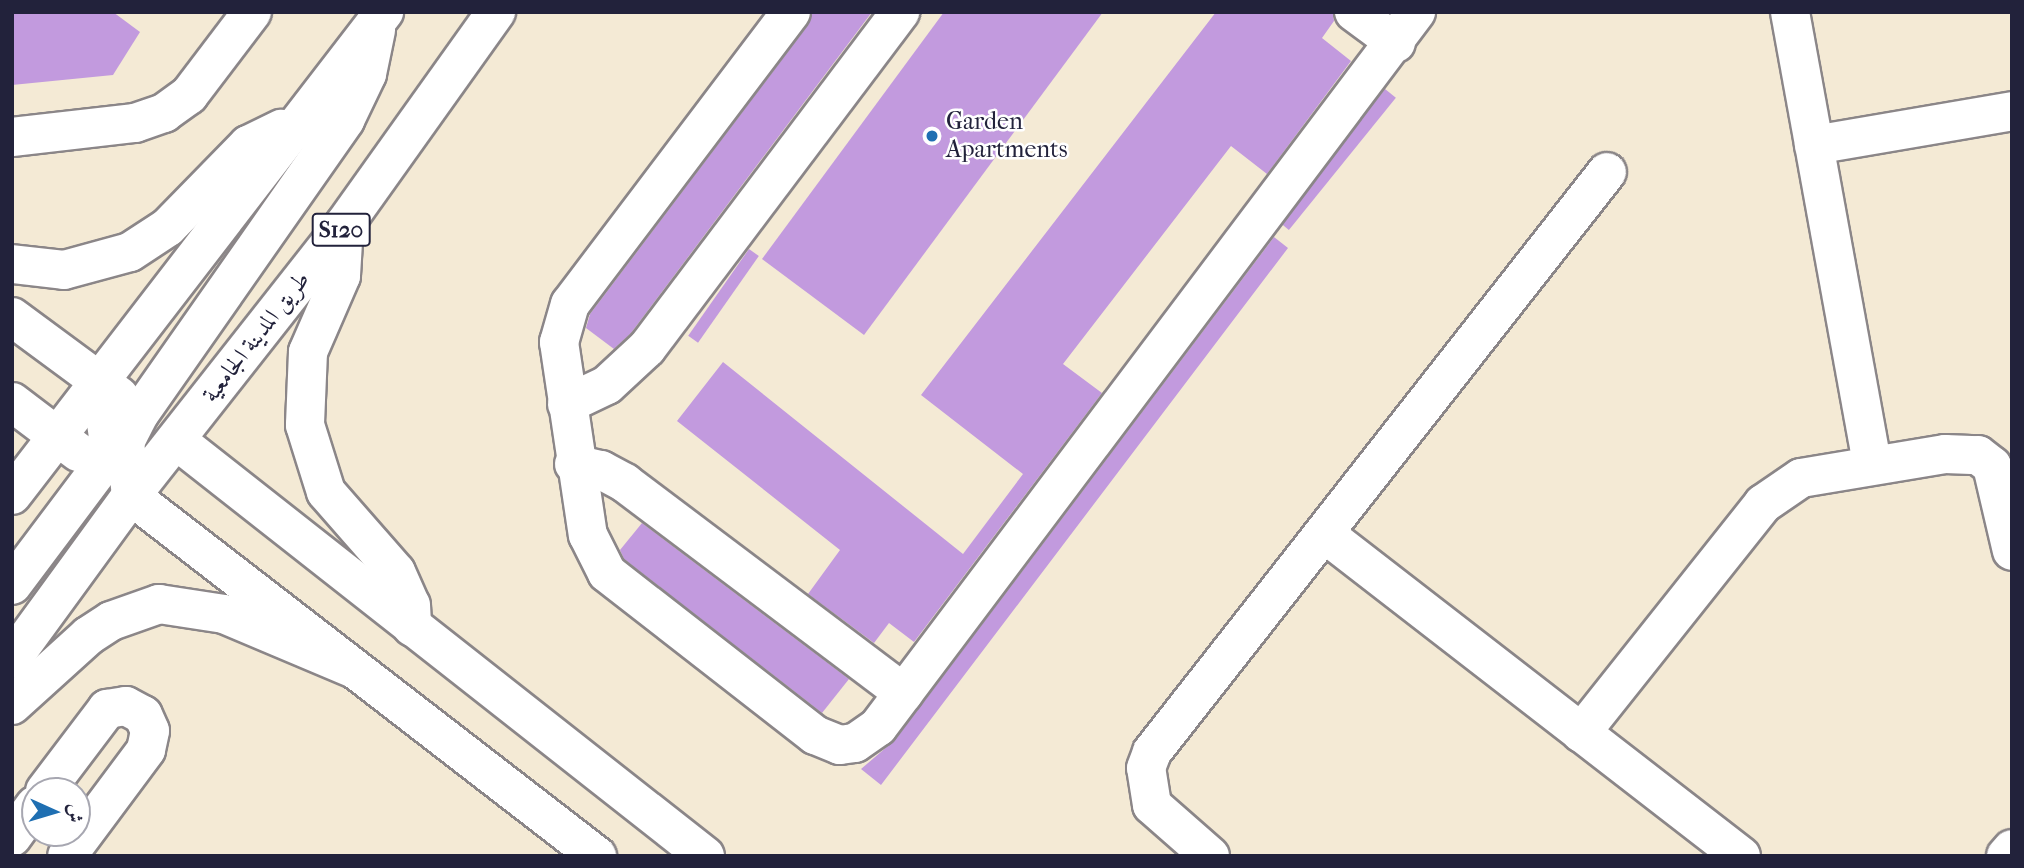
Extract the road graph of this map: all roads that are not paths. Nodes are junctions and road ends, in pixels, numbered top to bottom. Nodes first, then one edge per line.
1 (253, 12) edge
2 (496, 12) edge
3 (791, 12) edge
4 (900, 12) edge
5 (1353, 12) edge
6 (1790, 12) edge
7 (381, 17) edge
8 (1406, 28) edge
9 (2012, 111) edge
10 (293, 126) junction
11 (12, 137) edge
12 (1814, 145) junction
13 (1607, 172) dead end
14 (344, 225) junction
15 (12, 264) edge
16 (12, 317) edge
17 (100, 381) junction
18 (12, 402) edge
19 (567, 404) junction
20 (141, 413) junction
21 (59, 437) junction
22 (176, 440) junction
23 (574, 464) junction
24 (1872, 464) junction
25 (99, 470) junction
26 (12, 495) edge
27 (131, 496) junction
28 (1325, 534) junction
29 (2012, 551) edge
30 (12, 585) edge
31 (412, 627) junction
32 (12, 659) edge
33 (352, 668) junction
34 (905, 693) junction
35 (12, 705) edge
36 (1580, 733) junction
37 (56, 777) edge
38 (91, 825) edge
39 (2012, 849) edge
40 (597, 856) edge
41 (705, 856) edge
42 (1210, 856) edge
43 (1741, 856) edge
44 (2006, 856) edge

1 - 11 street
2 - 14 street, طريق المدينة الجامعية / S120
3 - 19 street
4 - 19 street
5 - 8 street
6 - 12 street
7 - 10 street
7 - 20 street
8 - 34 street
9 - 12 street
10 - 15 street
10 - 17 street
12 - 24 street
13 - 28 street
14 - 22 street, طريق المدينة الجامعية / S120
14 - 31 street
16 - 17 street
17 - 20 street
17 - 21 street
17 - 25 street
18 - 21 street
19 - 23 street
20 - 22 street
20 - 27 street
21 - 25 street
21 - 26 street
22 - 27 street, طريق المدينة الجامعية / S120
22 - 31 street
23 - 34 street
23 - 34 street
24 - 29 street
24 - 36 street
25 - 27 street
25 - 30 street
27 - 32 street, طريق المدينة الجامعية / S120
27 - 33 street
28 - 36 street
28 - 42 street
31 - 41 street
33 - 35 street
33 - 40 street
36 - 43 street
37 - 38 street
39 - 44 street

